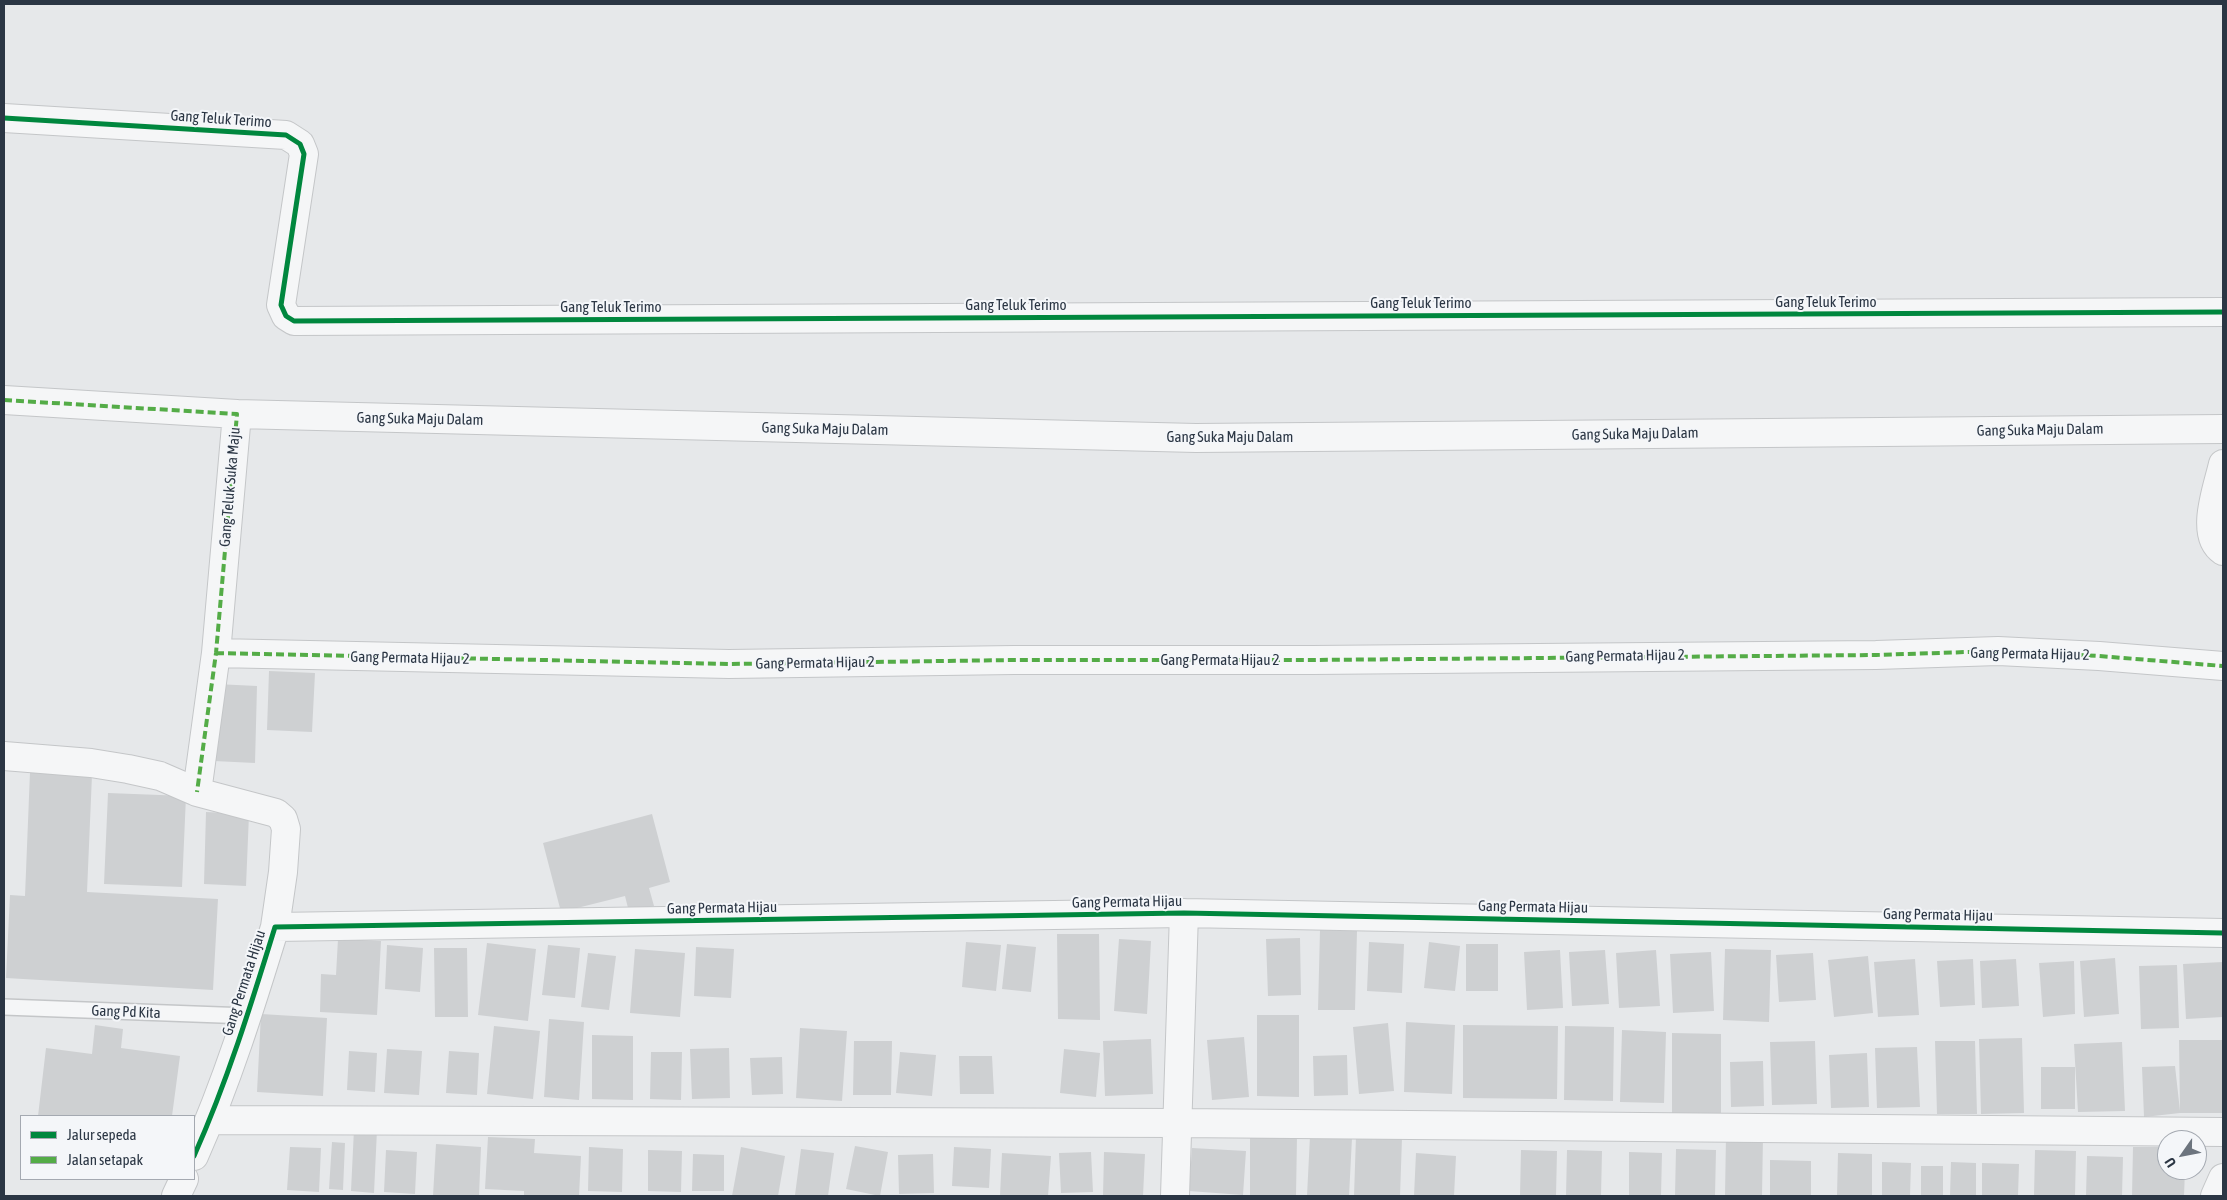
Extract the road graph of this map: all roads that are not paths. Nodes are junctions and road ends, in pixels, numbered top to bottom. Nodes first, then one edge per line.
1 (4, 118) edge
2 (2223, 312) edge
3 (4, 400) edge
4 (237, 414) junction
5 (2223, 429) edge
6 (2223, 464) edge
7 (2223, 551) edge
8 (216, 653) junction
9 (2223, 666) edge
10 (4, 756) edge
11 (197, 792) junction
12 (1184, 913) junction
13 (275, 927) junction
14 (2223, 933) edge
15 (4, 1007) edge
16 (248, 1016) junction
17 (210, 1120) junction
18 (1178, 1123) junction
19 (2223, 1132) edge
20 (195, 1154) edge
21 (2223, 1178) edge
22 (184, 1180) edge
23 (176, 1196) edge
24 (1176, 1196) edge
25 (2214, 1196) edge

1 - 2 street, Gang Teluk Terimo
3 - 4 street, Gang Teluk Suka Maju
4 - 5 street, Gang Suka Maju Dalam
4 - 8 street, Gang Teluk Suka Maju
6 - 7 street
8 - 9 street, Gang Permata Hijau 2
8 - 11 street, Gang Teluk Suka Maju
10 - 11 street, Gang Permata Hijau
11 - 13 street, Gang Permata Hijau
12 - 13 street, Gang Permata Hijau
12 - 14 street, Gang Permata Hijau
12 - 18 street
13 - 16 street, Gang Permata Hijau
15 - 16 lane, Gang Pd Kita
16 - 17 street, Gang Permata Hijau
17 - 18 street
17 - 20 street, Gang Permata Hijau
18 - 19 street
18 - 24 street
21 - 25 street
22 - 23 street

